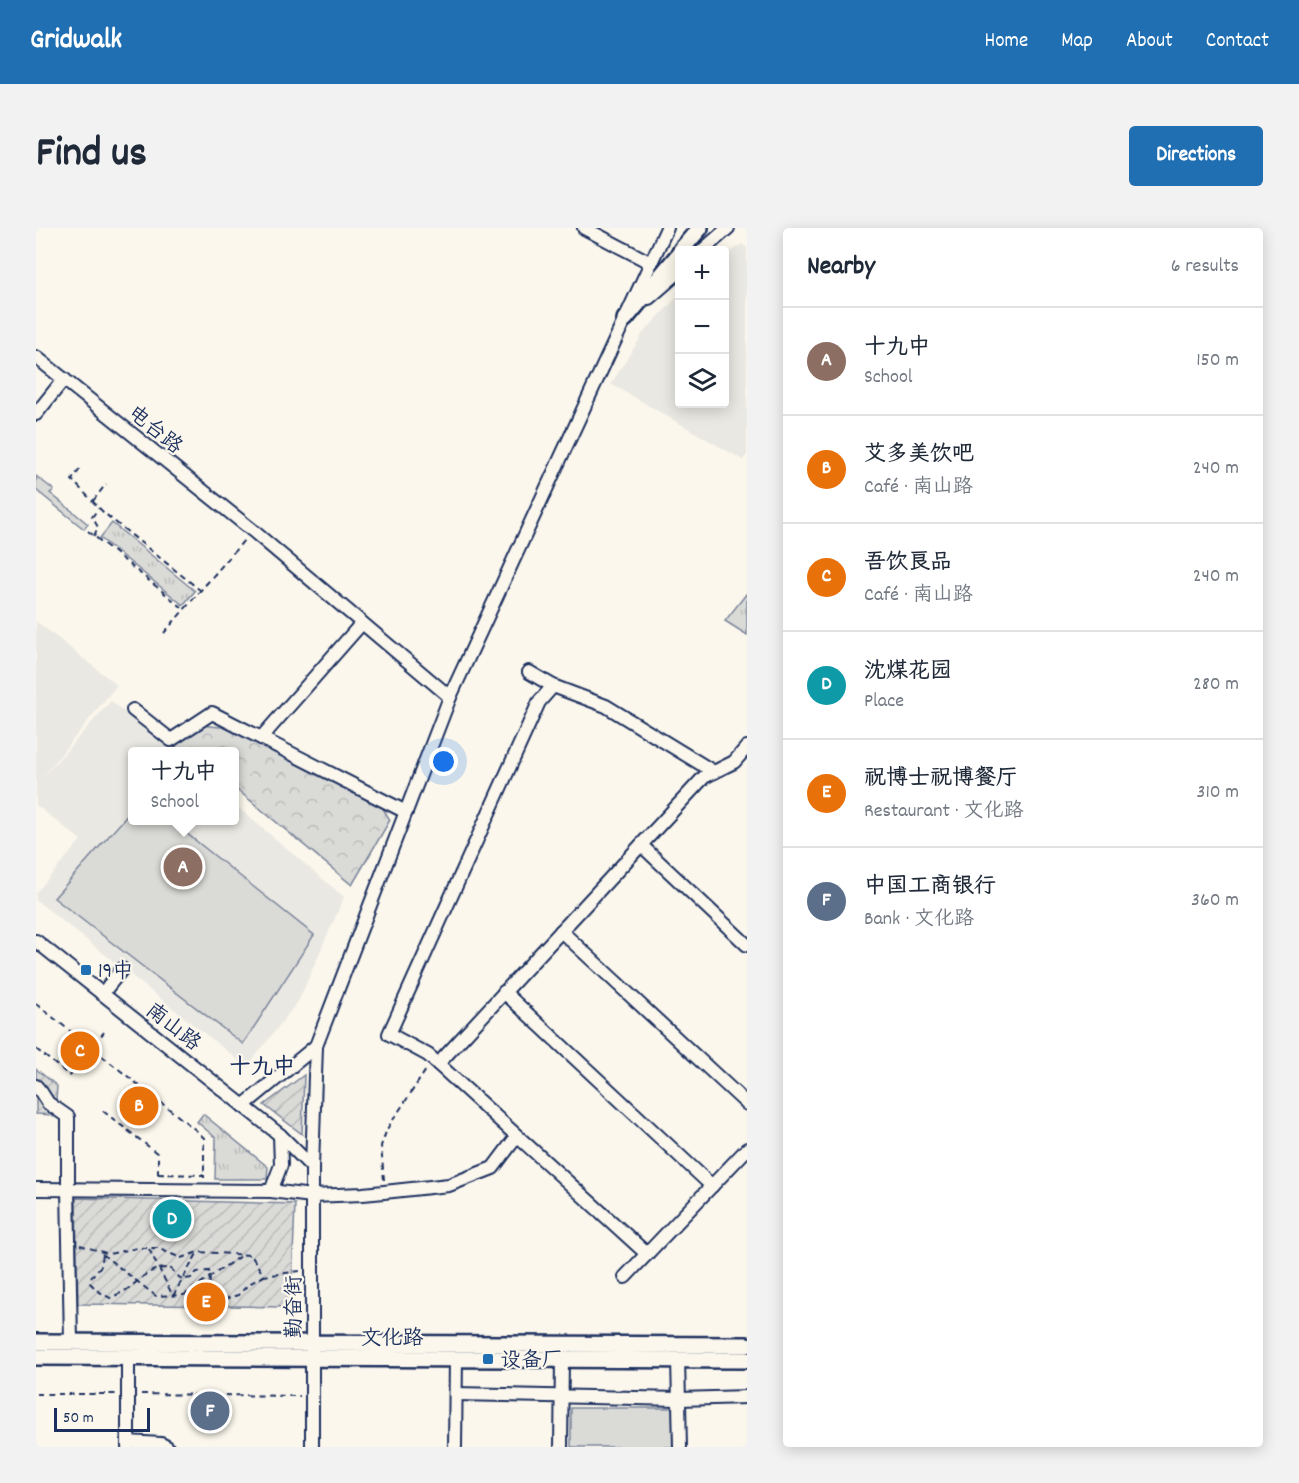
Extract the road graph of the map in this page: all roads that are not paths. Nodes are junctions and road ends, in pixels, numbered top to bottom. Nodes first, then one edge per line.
1 (584, 228) edge
2 (667, 228) edge
3 (700, 228) edge
4 (728, 228) edge
5 (685, 246) edge
6 (708, 246) edge
7 (675, 258) edge
8 (651, 263) junction
9 (675, 275) edge
10 (625, 319) junction
11 (36, 357) edge
12 (64, 379) junction
13 (36, 414) edge
14 (362, 623) junction
15 (529, 672) dead end
16 (553, 686) junction
17 (450, 697) junction
18 (133, 710) dead end
19 (261, 738) junction
20 (747, 747) edge
21 (742, 761) edge
22 (714, 772) junction
23 (406, 812) junction
24 (641, 845) junction
25 (561, 931) junction
26 (36, 942) edge
27 (747, 945) edge
28 (122, 969) dead end
29 (504, 992) junction
30 (102, 994) junction
31 (316, 1046) junction
32 (435, 1062) junction
33 (36, 1086) edge
34 (747, 1104) edge
35 (243, 1106) junction
36 (280, 1135) junction
37 (517, 1136) junction
38 (747, 1149) edge
39 (312, 1167) junction
40 (712, 1186) junction
41 (36, 1189) edge
42 (68, 1190) junction
43 (271, 1191) junction
44 (312, 1196) junction
45 (647, 1254) junction
46 (625, 1277) dead end
47 (36, 1342) edge
48 (70, 1342) junction
49 (747, 1345) edge
50 (312, 1350) junction
51 (488, 1351) junction
52 (36, 1357) edge
53 (128, 1357) junction
54 (456, 1359) junction
55 (562, 1359) junction
56 (678, 1359) junction
57 (747, 1360) edge
58 (456, 1394) junction
59 (562, 1396) junction
60 (747, 1397) edge
61 (680, 1399) junction
62 (128, 1444) edge
63 (167, 1447) edge
64 (312, 1447) edge
65 (455, 1447) edge
66 (561, 1447) edge
67 (680, 1447) edge

1 - 8 street
2 - 8 street
3 - 5 main road
4 - 6 street
7 - 10 main road
8 - 10 street
9 - 10 street
10 - 17 street
11 - 12 street, 电台路
12 - 13 street
12 - 14 street, 电台路
14 - 17 street, 电台路
14 - 19 street
15 - 16 street
16 - 22 street
16 - 32 street
17 - 23 street
18 - 19 street
19 - 23 street
20 - 21 street
21 - 22 street
22 - 24 street
23 - 31 street
24 - 25 street
24 - 27 street
25 - 29 street
25 - 34 street
26 - 30 street, 南山路
28 - 30 street
29 - 32 street
29 - 40 street
30 - 35 street, 南山路
31 - 35 street
31 - 39 street, 勤奋街
32 - 37 street
33 - 42 street
35 - 36 street, 南山路
36 - 39 street, 南山路
36 - 43 street
37 - 44 street
37 - 45 street
38 - 40 street
39 - 44 street, 勤奋街
40 - 45 street
41 - 42 street
42 - 43 street
42 - 48 street
43 - 44 street
44 - 50 street, 勤奋街
45 - 46 street
47 - 48 main road, 文化路
48 - 50 main road, 文化路
49 - 51 main road, 文化路
50 - 51 main road, 文化路
50 - 53 main road, 文化路
50 - 54 main road, 文化路
50 - 64 street, 勤奋街
51 - 54 main road, 文化路
51 - 55 main road, 文化路
52 - 53 main road, 文化路
53 - 62 street
54 - 58 street
55 - 56 main road, 文化路
55 - 59 street
56 - 57 main road, 文化路
56 - 61 street
58 - 59 street
58 - 65 street
59 - 61 street
59 - 66 street
60 - 61 street
61 - 67 street
62 - 63 street

